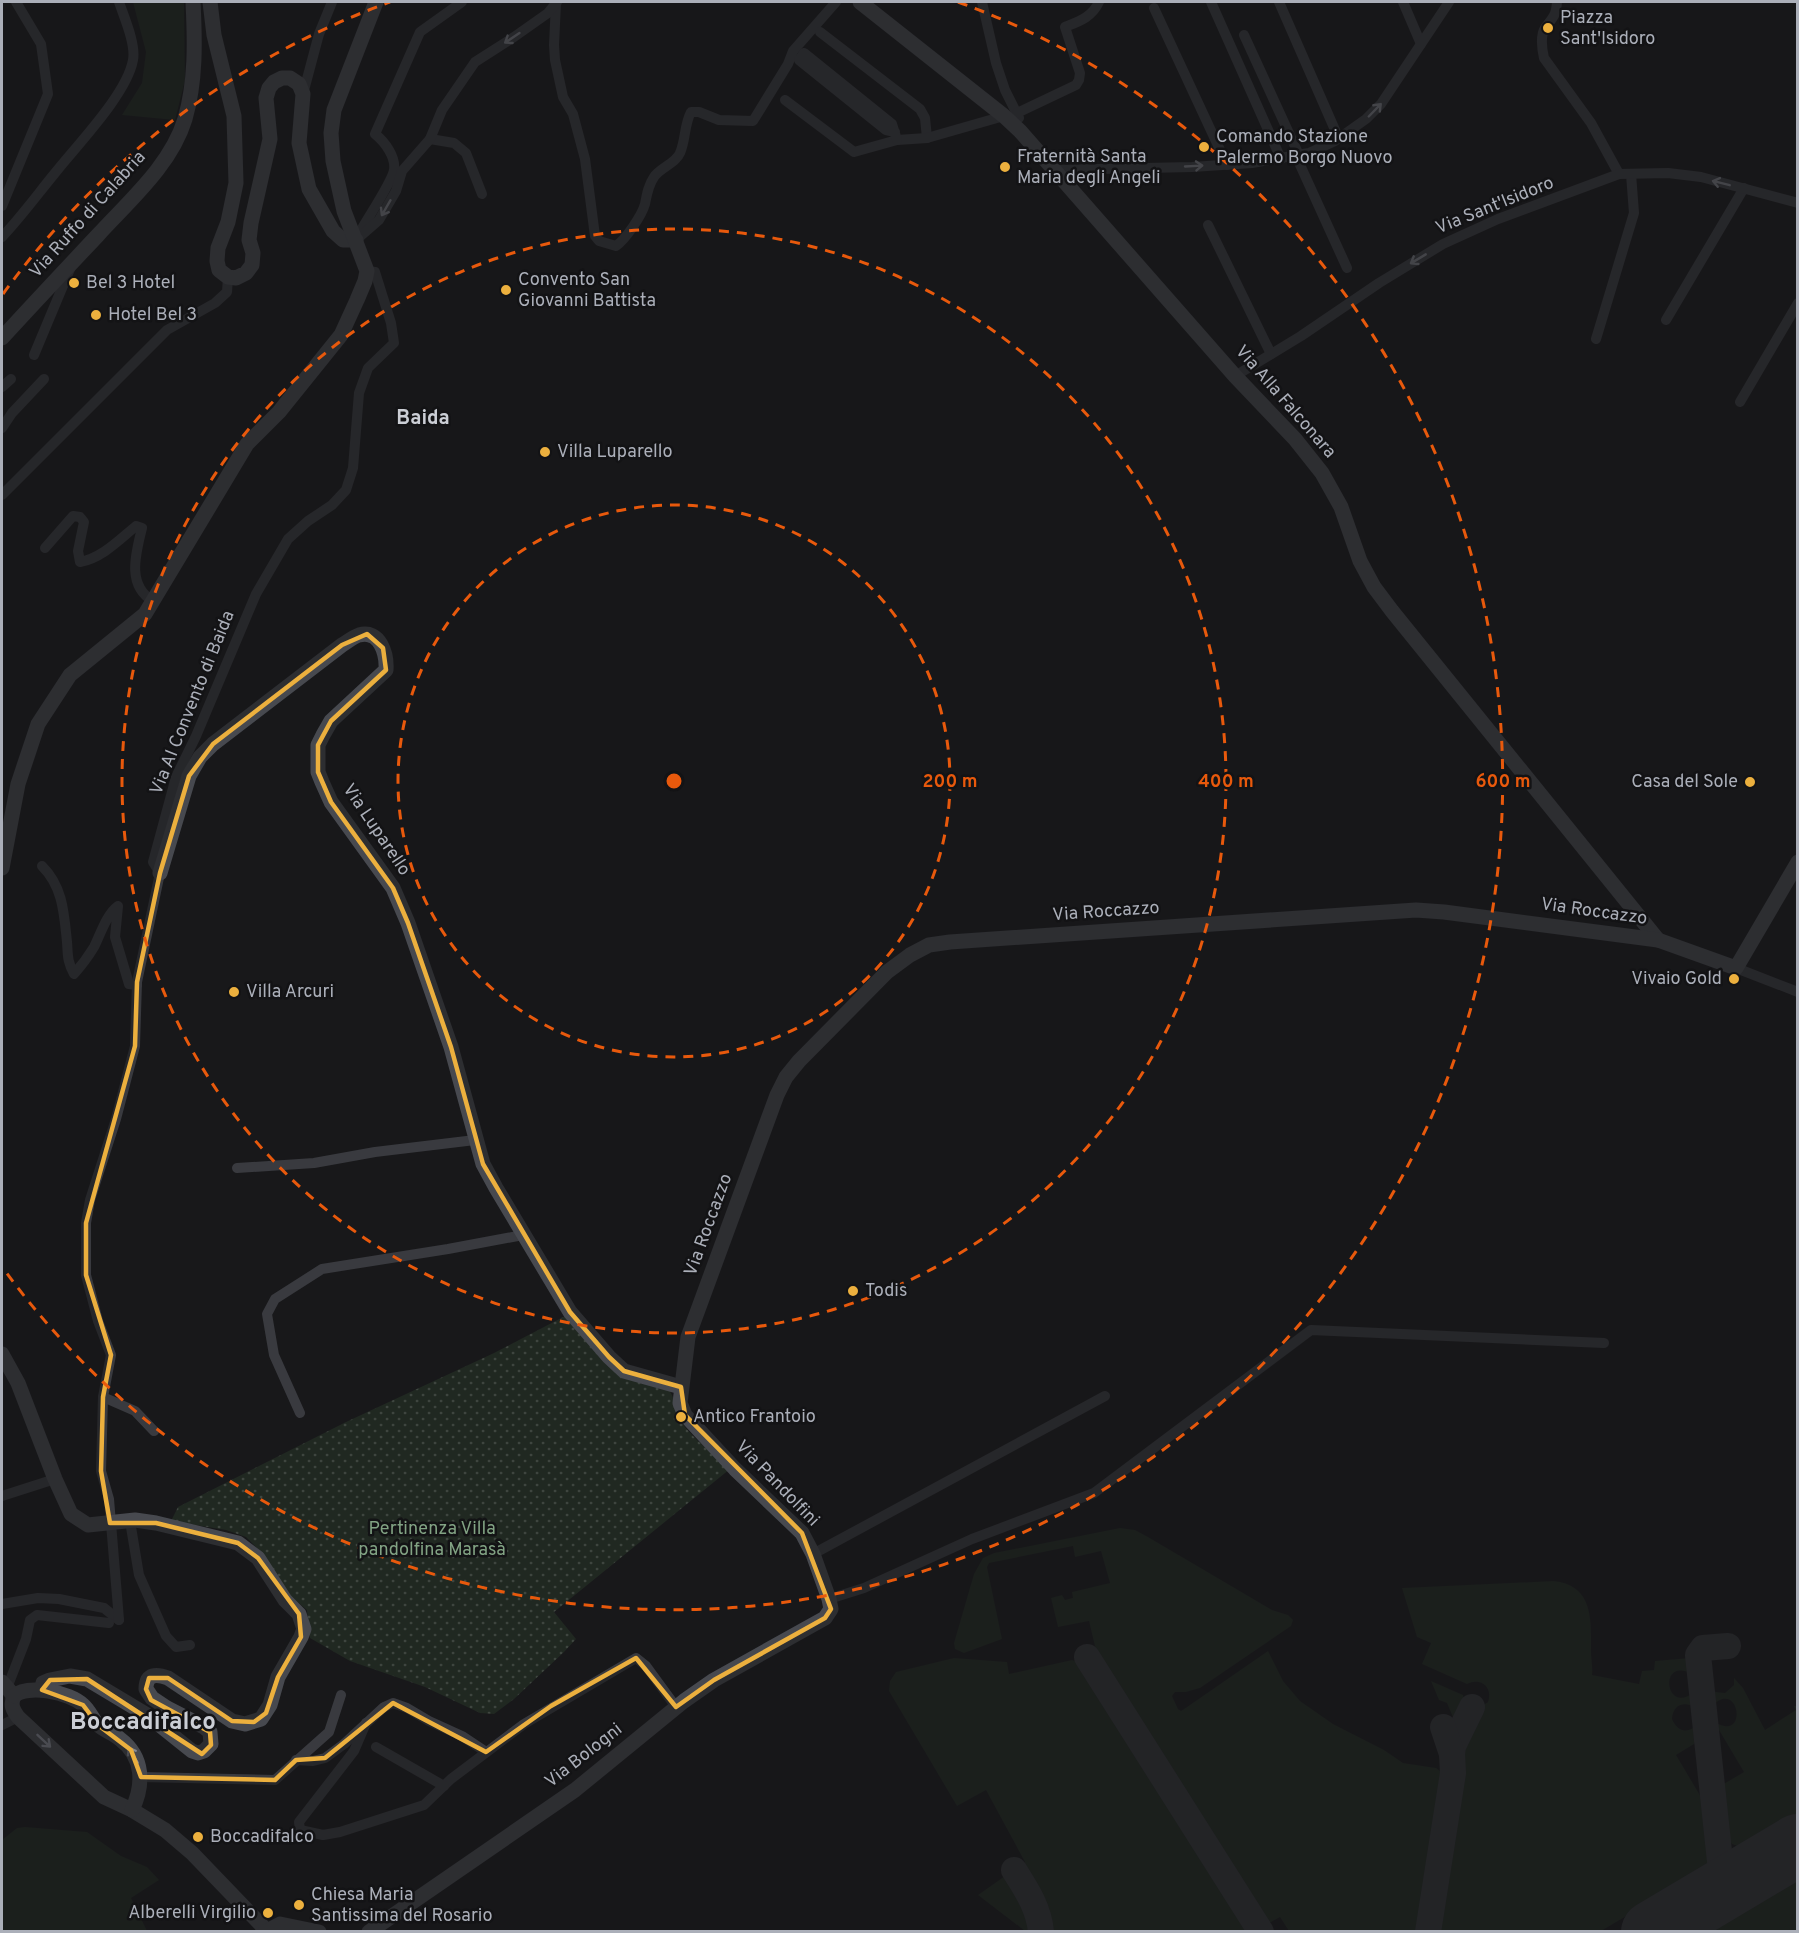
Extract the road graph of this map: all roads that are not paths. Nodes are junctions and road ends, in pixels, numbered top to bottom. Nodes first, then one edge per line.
1 (16, 2) edge
2 (119, 2) edge
3 (193, 2) edge
4 (210, 2) edge
5 (332, 2) edge
6 (376, 2) edge
7 (462, 2) edge
8 (556, 2) edge
9 (836, 2) edge
10 (860, 2) edge
11 (982, 2) edge
12 (1099, 2) edge
13 (1211, 2) edge
14 (1279, 2) edge
15 (1403, 2) edge
16 (1449, 2) edge
17 (1557, 2) edge
18 (1154, 9) dead end
19 (820, 32) dead end
20 (1244, 35) dead end
21 (1421, 44) junction
22 (303, 94) junction
23 (785, 100) dead end
24 (1010, 115) junction
25 (896, 136) junction
26 (927, 138) junction
27 (430, 139) junction
28 (1339, 139) junction
29 (1298, 156) junction
30 (1281, 159) junction
31 (1227, 165) junction
32 (1052, 170) junction
33 (1618, 174) junction
34 (1631, 174) junction
35 (1744, 189) junction
36 (482, 194) dead end
37 (1797, 203) edge
38 (2, 206) edge
39 (1208, 225) dead end
40 (2, 237) edge
41 (356, 240) junction
42 (74, 261) junction
43 (1347, 268) dead end
44 (367, 271) junction
45 (228, 277) junction
46 (1797, 303) edge
47 (1666, 320) dead end
48 (2, 338) edge
49 (1596, 339) dead end
50 (34, 354) dead end
51 (1271, 354) junction
52 (1235, 376) junction
53 (11, 379) dead end
54 (44, 379) dead end
55 (2, 387) edge
56 (1740, 402) dead end
57 (2, 428) edge
58 (2, 495) edge
59 (45, 548) dead end
60 (153, 601) junction
61 (1797, 862) edge
62 (42, 866) dead end
63 (2, 868) edge
64 (160, 873) junction
65 (1658, 940) junction
66 (1736, 968) junction
67 (137, 985) junction
68 (1797, 992) edge
69 (475, 1140) junction
70 (237, 1168) dead end
71 (524, 1234) junction
72 (1604, 1343) dead end
73 (2, 1354) edge
74 (681, 1387) junction
75 (1105, 1396) dead end
76 (103, 1397) junction
77 (300, 1413) dead end
78 (154, 1431) dead end
79 (55, 1479) junction
80 (2, 1496) edge
81 (130, 1521) junction
82 (110, 1523) junction
83 (813, 1554) junction
84 (829, 1599) junction
85 (2, 1604) edge
86 (114, 1621) junction
87 (190, 1645) dead end
88 (6, 1689) edge
89 (42, 1690) junction
90 (341, 1695) dead end
91 (676, 1707) junction
92 (18, 1717) junction
93 (366, 1723) junction
94 (2, 1725) edge
95 (376, 1747) dead end
96 (486, 1752) junction
97 (296, 1761) junction
98 (141, 1777) junction
99 (444, 1786) junction
100 (132, 1810) junction
101 (266, 1931) edge
102 (319, 1932) edge
103 (369, 1932) edge

1 - 38 street
2 - 40 street
3 - 42 street, Via Ruffo di Calabria
4 - 45 street
5 - 22 street
6 - 41 street
7 - 41 street
8 - 9 street
8 -> 27 street
10 - 24 street, Via Alla Falconara
11 - 24 street
12 - 24 street
13 - 30 street
14 - 28 street
15 - 21 street
16 - 21 street
17 - 33 street
18 - 31 street
19 - 26 street
20 - 29 street
28 -> 21 street
22 - 41 street
22 - 45 street
23 - 25 street
24 - 26 street
24 - 32 street, Via Alla Falconara
25 - 25 street
25 - 26 street
27 - 36 street
27 -> 41 street
28 - 29 street
29 - 30 street
29 - 43 street
30 - 31 street
32 -> 31 street
32 - 52 street, Via Alla Falconara
33 - 34 street, Via Sant'Isidoro
33 -> 51 street, Via Sant'Isidoro
35 -> 34 street, Via Sant'Isidoro
34 - 49 street
35 - 37 street, Via Sant'Isidoro
35 - 47 street
39 - 51 street
41 - 44 street
42 - 48 street, Via Ruffo di Calabria
42 - 50 street
44 - 60 street
44 - 64 street, Via Al Convento di Baida
45 - 58 street
46 - 56 street
51 - 52 street, Via Sant'Isidoro
52 - 65 street, Via Alla Falconara
53 - 55 street
54 - 57 street
59 - 60 street
60 - 63 street
61 - 66 street
62 - 67 street
64 - 67 street, Via Al Convento di Baida
64 - 69 street, Via Luparello
65 - 66 street, Via Roccazzo
65 - 74 street, Via Roccazzo
66 - 68 street, Via Roccazzo
67 - 76 street, Via Al Convento di Baida
69 - 70 street
69 - 71 street, Via Luparello
71 - 74 street, Via Luparello
71 - 77 street
72 - 84 street
73 - 79 street
74 - 83 street, Via Pandolfini
75 - 83 street
76 - 78 street
76 - 82 street, Via Al Convento di Baida
79 - 80 street
79 - 82 street
81 - 82 street
81 - 87 street
81 - 89 street
82 - 86 street, Via Al Convento di Baida
83 - 84 street, Via Pandolfini
84 - 91 street, Via Bologni
85 - 86 street
86 - 88 street
88 - 89 street
88 - 92 street
98 -> 89 street
90 - 97 street
91 - 96 street
91 - 103 street, Via Bologni
92 - 94 street
92 -> 100 street
93 - 96 street
93 - 97 street
93 - 99 street
95 - 99 street
96 - 99 street
97 - 98 street
98 - 100 street
100 - 101 street
101 - 102 street

